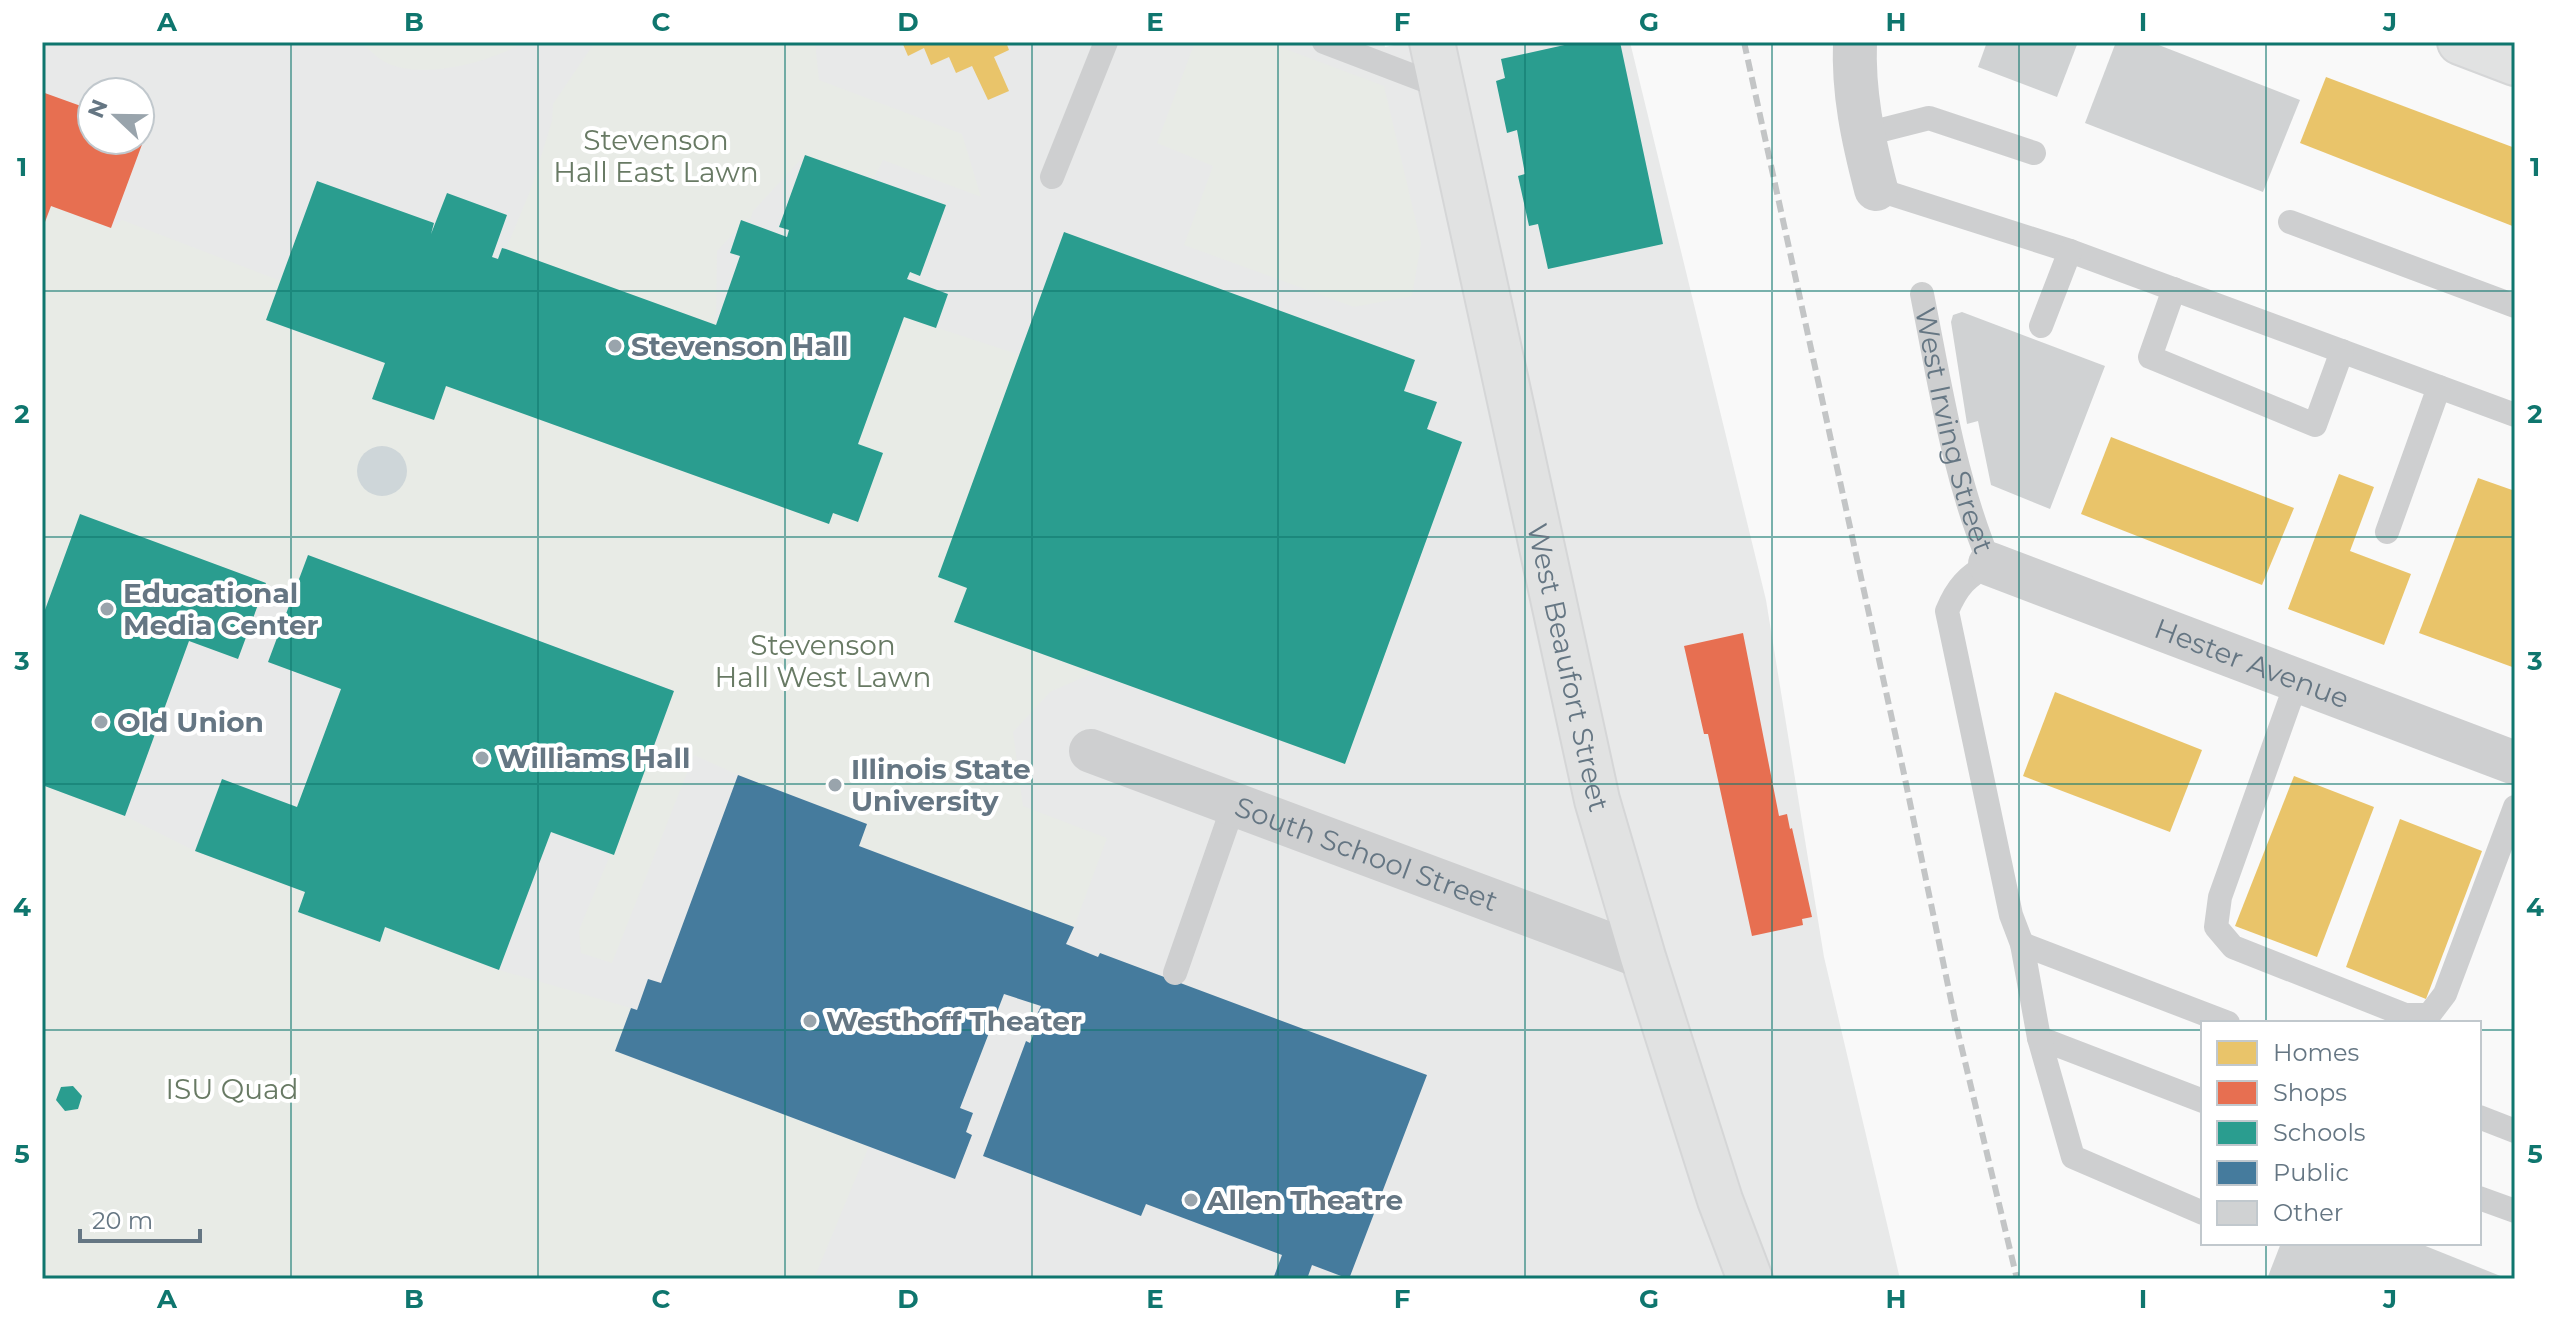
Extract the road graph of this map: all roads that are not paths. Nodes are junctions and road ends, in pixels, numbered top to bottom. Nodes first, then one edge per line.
1 (1106, 42) edge
2 (1324, 42) edge
3 (1432, 42) edge
4 (1855, 42) edge
5 (2460, 42) edge
6 (2515, 63) edge
7 (1442, 87) junction
8 (1862, 135) junction
9 (2034, 153) dead end
10 (1052, 177) dead end
11 (1876, 189) joint
12 (2290, 222) dead end
13 (2070, 251) junction
14 (2174, 289) junction
15 (1922, 294) dead end
16 (2515, 306) edge
17 (2041, 326) dead end
18 (2342, 351) junction
19 (2439, 387) junction
20 (2515, 415) edge
21 (2387, 532) dead end
22 (1990, 564) junction
23 (2297, 681) junction
24 (1091, 751) dead end
25 (2515, 763) edge
26 (1234, 804) junction
27 (2515, 807) edge
28 (2022, 944) junction
29 (1643, 957) junction
30 (1175, 973) dead end
31 (2223, 1021) edge
32 (2039, 1038) junction
33 (2201, 1100) edge
34 (2481, 1118) edge
35 (2515, 1131) edge
36 (2481, 1199) edge
37 (2515, 1211) edge
38 (2201, 1212) edge
39 (1750, 1279) edge

1 - 10 lane
2 - 7 lane
3 - 7 street, West Beaufort Street
4 - 8 street
5 - 6 street
7 - 29 street, West Beaufort Street
8 - 9 lane
8 - 11 street
11 - 13 lane
12 - 16 lane
13 - 14 lane
13 - 17 lane
14 - 18 lane
14 - 18 lane
15 - 22 lane, West Irving Street
18 - 19 lane
19 - 20 lane
19 - 21 lane
22 - 23 street, Hester Avenue
22 - 28 lane
23 - 25 street, Hester Avenue
23 - 27 lane
24 - 26 street, South School Street
26 - 29 street, South School Street
26 - 30 lane
28 - 31 lane
28 - 32 lane
29 - 39 street, West Beaufort Street
32 - 33 lane
32 - 38 lane
34 - 35 lane
36 - 37 lane

